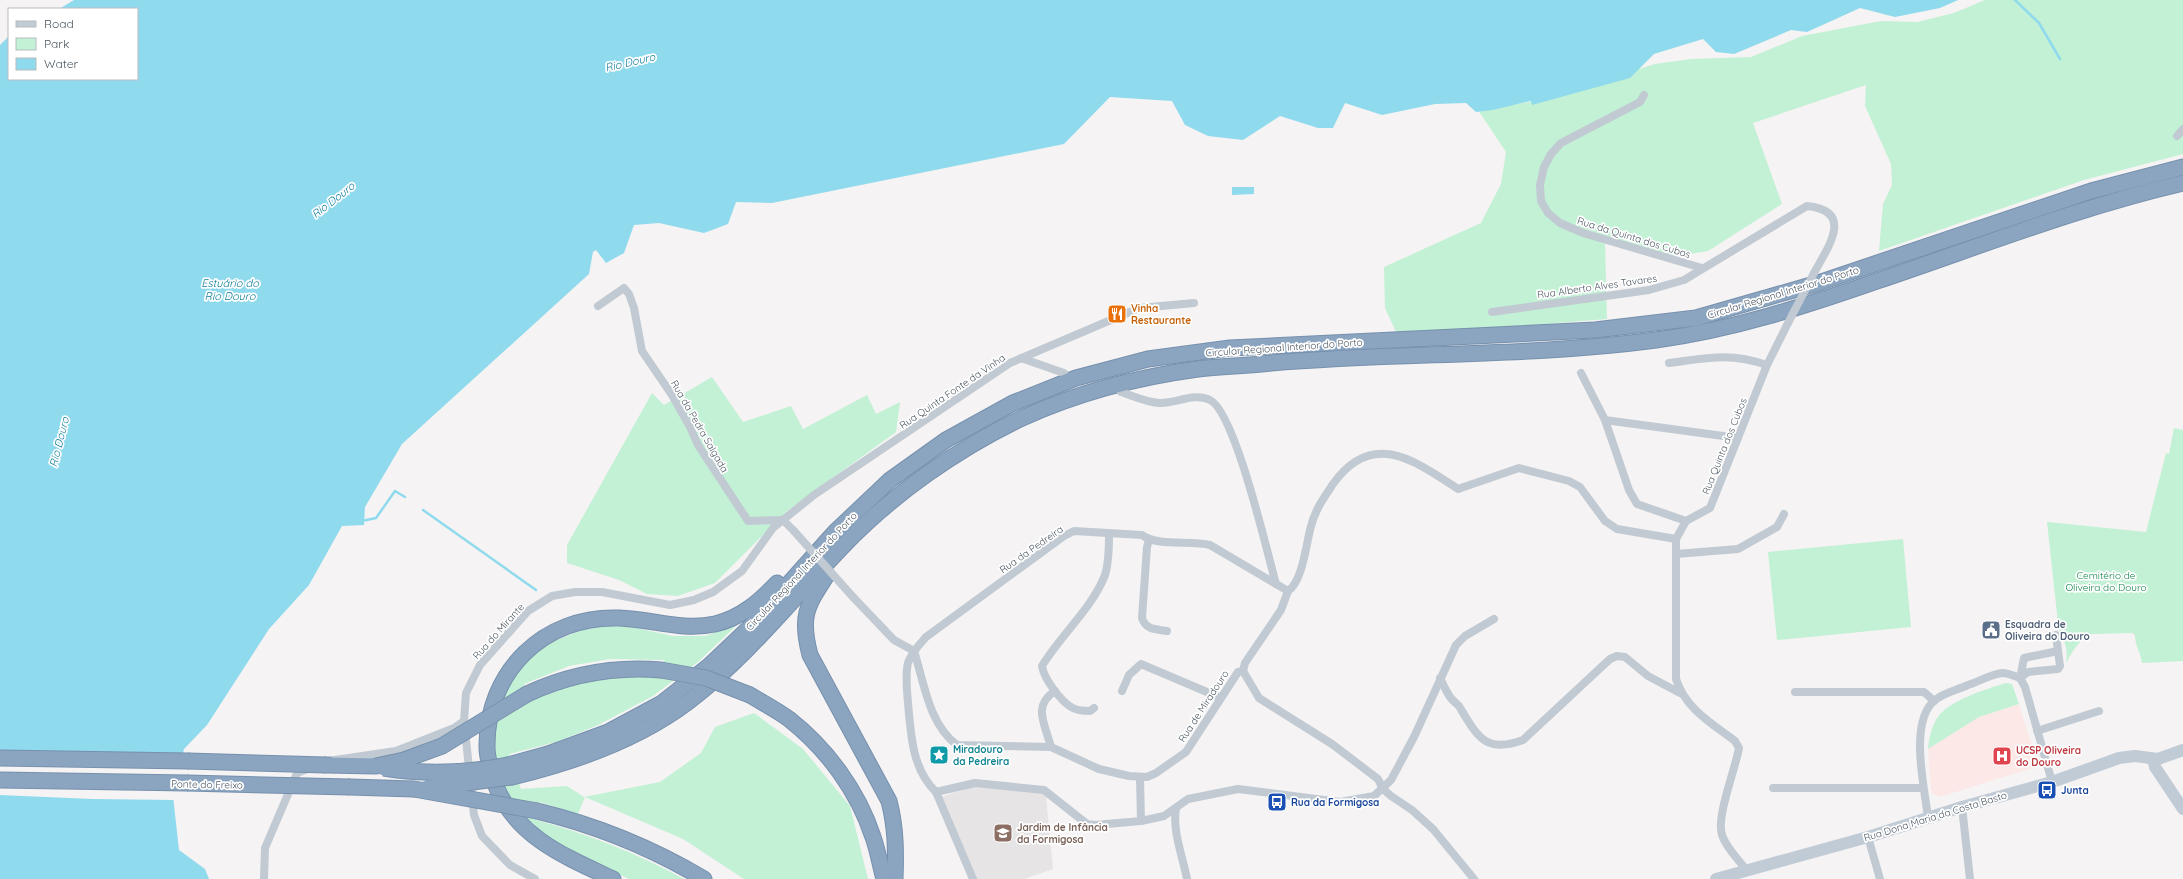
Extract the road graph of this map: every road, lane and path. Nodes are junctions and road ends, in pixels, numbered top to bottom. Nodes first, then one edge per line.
1 (1644, 95) dead end
2 (2183, 129) edge
3 (2177, 136) dead end
4 (2183, 167) edge
5 (2183, 183) edge
6 (1702, 268) junction
7 (1194, 303) dead end
8 (598, 306) dead end
9 (1492, 312) dead end
10 (1021, 358) junction
11 (1669, 363) dead end
12 (1767, 365) junction
13 (1064, 373) dead end
14 (1581, 373) dead end
15 (1121, 392) dead end
16 (1605, 420) junction
17 (1738, 438) junction
18 (1784, 514) dead end
19 (852, 515) junction
20 (783, 520) junction
21 (1686, 522) junction
22 (864, 526) junction
23 (1109, 535) junction
24 (1676, 539) junction
25 (1149, 540) junction
26 (1676, 554) junction
27 (1276, 584) junction
28 (1288, 591) junction
29 (1494, 619) dead end
30 (1166, 631) dead end
31 (2056, 635) dead end
32 (914, 651) junction
33 (2058, 651) junction
34 (1243, 671) junction
35 (1440, 678) junction
36 (2020, 678) junction
37 (1056, 691) junction
38 (1122, 691) dead end
39 (1795, 692) dead end
40 (1680, 693) junction
41 (1221, 698) junction
42 (1934, 701) junction
43 (1094, 708) dead end
44 (2100, 711) dead end
45 (464, 721) junction
46 (2037, 731) junction
47 (1051, 747) junction
48 (2181, 749) edge
49 (0, 758) edge
50 (2153, 759) junction
51 (376, 766) junction
52 (510, 771) junction
53 (1140, 778) junction
54 (0, 780) edge
55 (2052, 782) junction
56 (1773, 788) dead end
57 (1923, 788) junction
58 (414, 789) junction
59 (1384, 789) junction
60 (936, 792) junction
61 (1962, 807) junction
62 (1176, 809) junction
63 (2183, 809) edge
64 (1928, 818) junction
65 (1141, 822) junction
66 (1868, 837) junction
67 (1747, 871) junction
68 (264, 879) edge
69 (535, 879) edge
70 (613, 879) edge
71 (704, 879) edge
72 (884, 879) edge
73 (895, 879) edge
74 (973, 879) edge
75 (1187, 879) edge
76 (1474, 879) edge
77 (1716, 879) edge
78 (1880, 879) edge
79 (1970, 879) edge

1 - 6 street, Rua da Quinta dos Cubos
2 - 3 street
4 - 19 highway, Circular Regional Interior do Porto
5 - 22 highway, Circular Regional Interior do Porto
6 - 9 street, Rua Alberto Alves Tavares
6 - 12 street, Rua Quinta dos Cubos, bridge
7 - 10 street, Rua Quinta Fonte da Vinha
8 - 20 street, Rua da Pedra Salgada
10 - 13 street
10 - 20 street, Rua Quinta Fonte da Vinha
11 - 12 street
12 - 17 street, Rua Quinta dos Cubos
14 - 16 street
15 - 27 street
16 - 17 street
16 - 21 street
17 - 21 street, Rua Quinta dos Cubos
18 - 26 street
19 - 52 highway, Circular Regional Interior do Porto
19 - 70 highway
20 - 32 street, bridge
20 - 45 street, Rua do Mirante
21 - 24 street, Rua Quinta dos Cubos
22 - 52 highway, Circular Regional Interior do Porto
22 - 73 highway
23 - 25 street, Rua da Pedreira
23 - 32 street, Rua da Pedreira
23 - 37 street
24 - 26 street
24 - 28 street, Rua de Miradouro
25 - 27 street, Rua da Pedreira
25 - 30 street
26 - 40 street
27 - 28 street, Rua da Pedreira
28 - 34 street, Rua de Miradouro
29 - 35 street
31 - 33 street
32 - 47 street
32 - 60 street
33 - 36 street
33 - 36 street
34 - 41 street, Rua de Miradouro
34 - 59 street
35 - 40 street
35 - 59 street
36 - 42 street
36 - 46 street
37 - 43 street
37 - 47 street
38 - 41 street
39 - 42 street
40 - 67 street
41 - 53 street, Rua de Miradouro
42 - 57 street
44 - 46 street
45 - 68 street
45 - 69 street, Rua do Mirante
46 - 55 street
47 - 53 street
48 - 50 street
49 - 51 highway, bridge
50 - 55 street, Rua Dona Maria da Costa Basto
50 - 63 street
51 - 52 highway, Circular Regional Interior do Porto, bridge
51 - 72 highway, bridge
52 - 58 highway, Circular Regional Interior do Porto, bridge
53 - 65 street
54 - 58 highway, Ponte do Freixo, bridge
55 - 61 street, Rua Dona Maria da Costa Basto
56 - 57 street
57 - 64 street
58 - 71 highway, bridge
59 - 62 street
59 - 76 street
60 - 65 street
60 - 74 street
61 - 64 street, Rua Dona Maria da Costa Basto
61 - 79 street
62 - 65 street
62 - 75 street
64 - 66 street, Rua Dona Maria da Costa Basto
66 - 67 street, Rua Dona Maria da Costa Basto
66 - 78 street
67 - 77 street, Rua Dona Maria da Costa Basto

